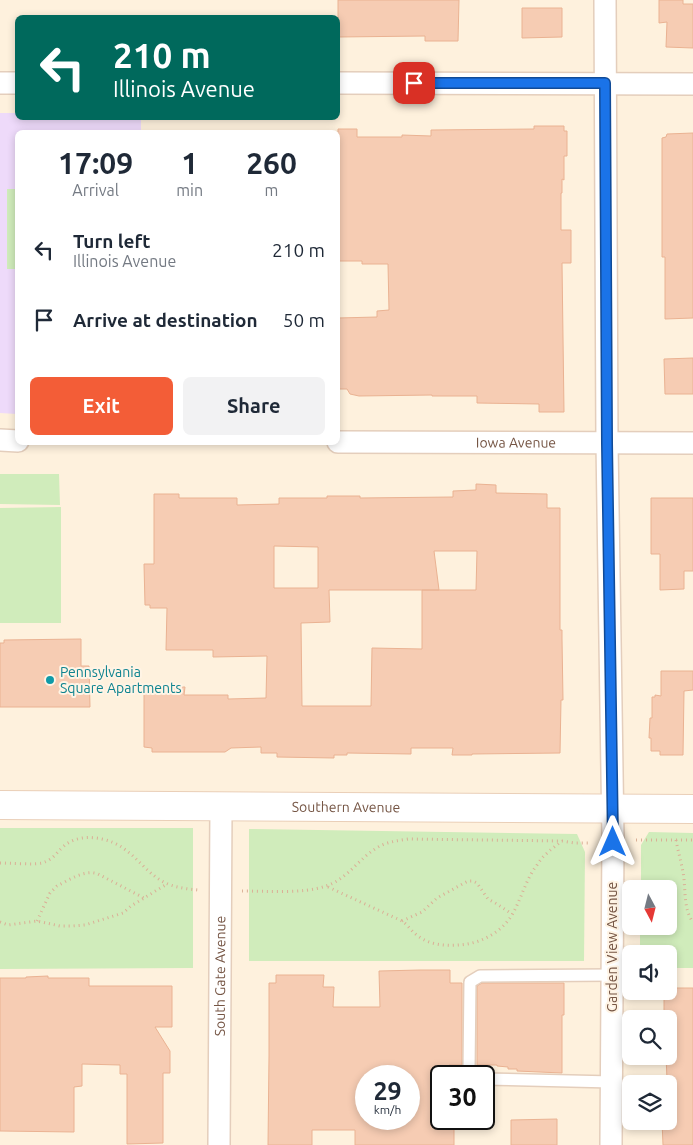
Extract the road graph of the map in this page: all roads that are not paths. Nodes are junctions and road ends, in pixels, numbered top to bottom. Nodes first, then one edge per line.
1 (605, 0) edge
2 (0, 83) edge
3 (15, 83) edge
4 (340, 83) edge
5 (605, 83) junction
6 (693, 84) edge
7 (0, 440) edge
8 (15, 440) edge
9 (340, 442) edge
10 (607, 443) junction
11 (693, 443) edge
12 (0, 805) edge
13 (221, 807) junction
14 (613, 808) junction
15 (693, 809) edge
16 (612, 975) junction
17 (469, 1065) edge
18 (495, 1079) edge
19 (612, 1082) junction
20 (219, 1145) edge
21 (612, 1145) edge

1 - 5 street, Garden View Avenue
2 - 3 street
4 - 5 street
5 - 6 street
5 - 10 street, Garden View Avenue
7 - 8 street
9 - 10 street, Iowa Avenue
10 - 11 street, Iowa Avenue
10 - 14 street, Garden View Avenue
12 - 13 street, Southern Avenue
13 - 14 street, Southern Avenue
13 - 20 street, South Gate Avenue
14 - 15 street, Southern Avenue
14 - 16 street, Garden View Avenue
16 - 17 lane
16 - 19 street, Garden View Avenue
18 - 19 lane
19 - 21 street, Garden View Avenue

